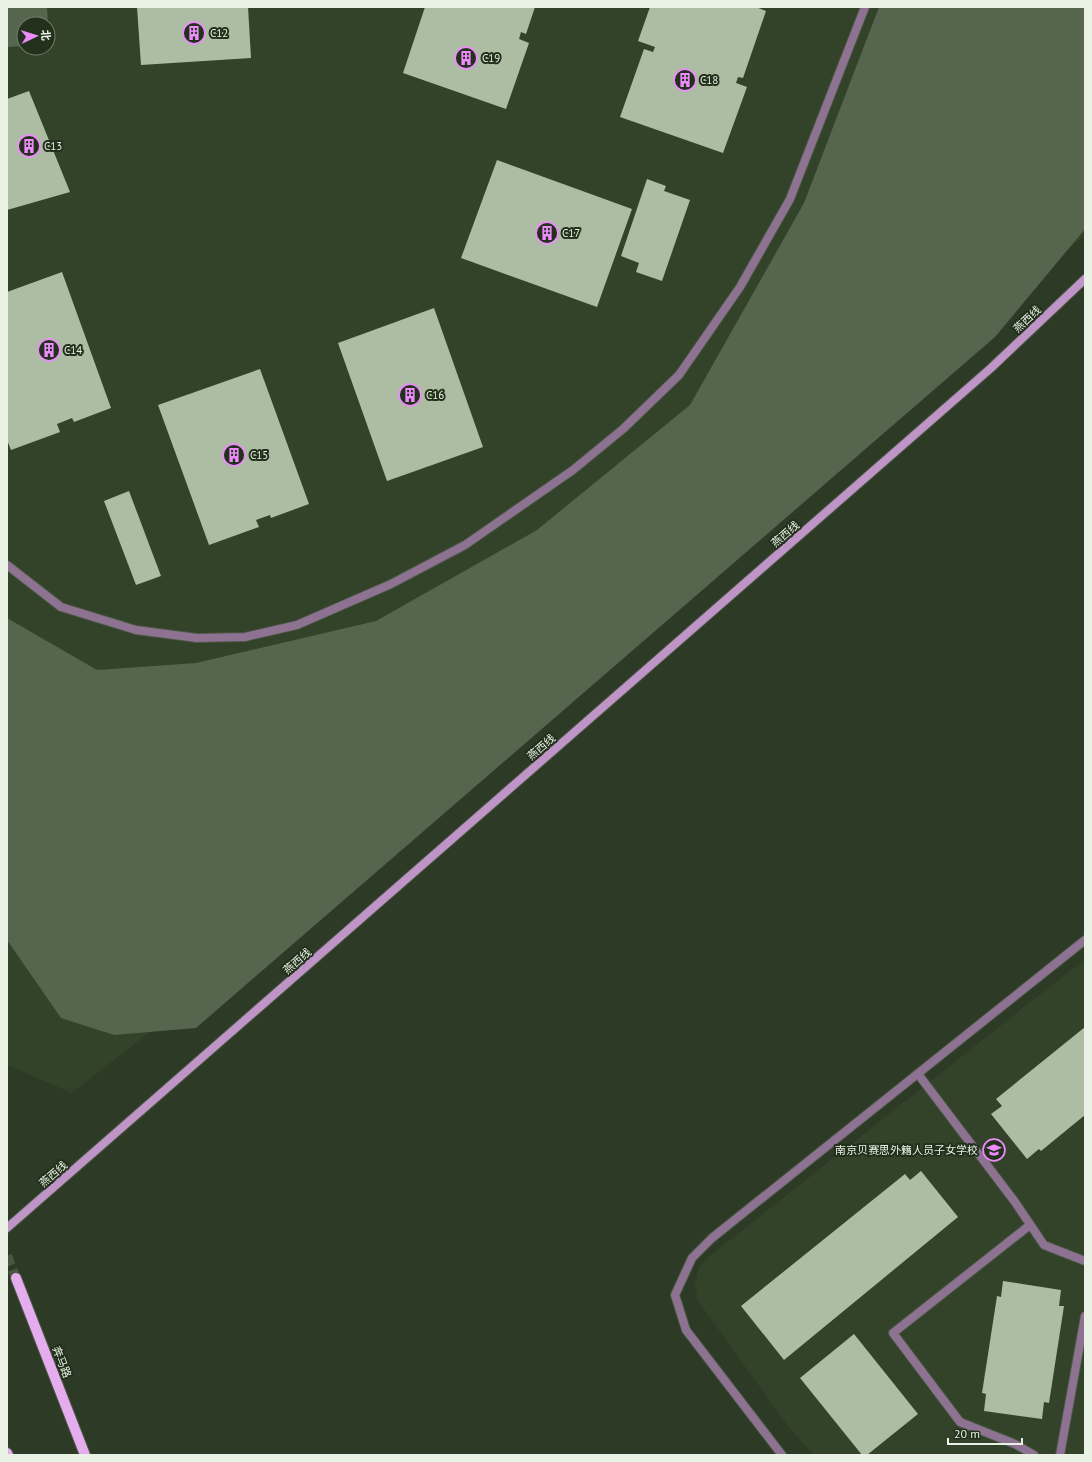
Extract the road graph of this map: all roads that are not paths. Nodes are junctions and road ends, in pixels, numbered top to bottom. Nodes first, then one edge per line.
1 (865, 7) edge
2 (1085, 279) edge
3 (7, 565) edge
4 (1085, 940) edge
5 (918, 1074) junction
6 (1030, 1225) junction
7 (7, 1228) edge
8 (1085, 1261) edge
9 (16, 1278) tunnel mouth
10 (1085, 1316) edge
11 (85, 1455) edge
12 (782, 1455) edge
13 (1034, 1455) edge
14 (1060, 1455) edge

1 - 3 street
2 - 7 main road, 燕西线
4 - 5 street
5 - 6 street
5 - 12 street
6 - 8 street
6 - 13 street
9 - 11 main road, 奔马路
10 - 14 street

